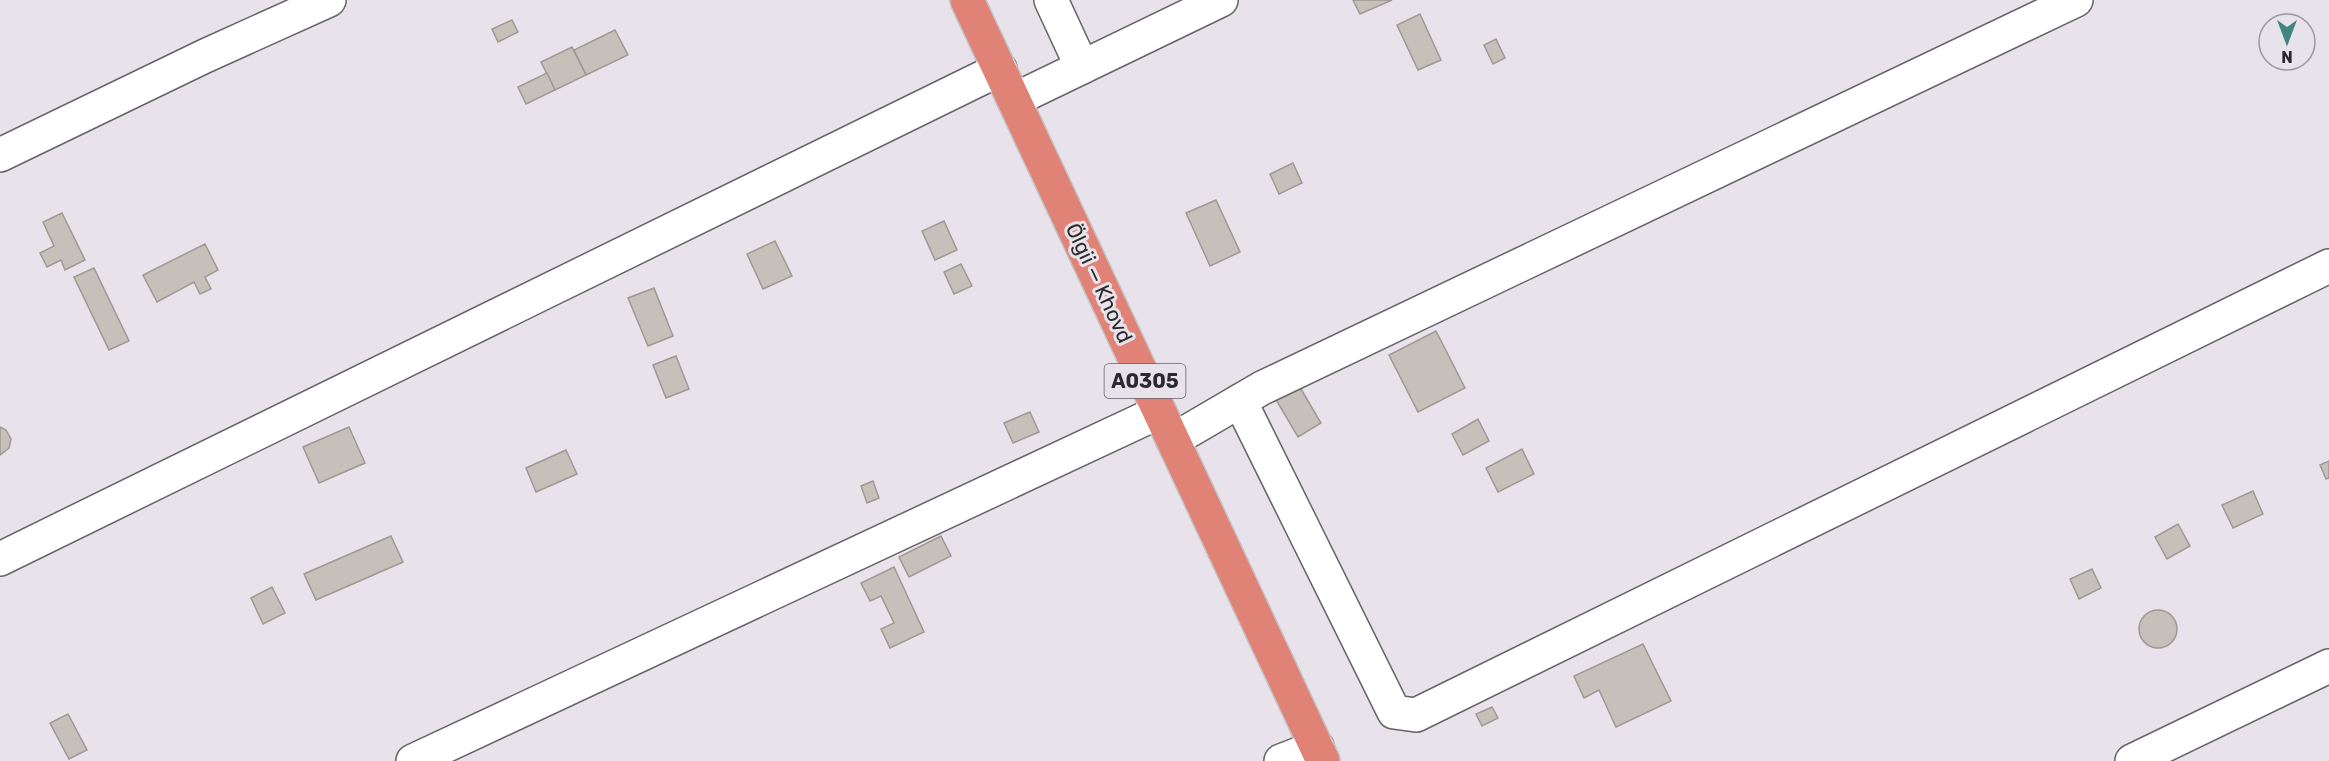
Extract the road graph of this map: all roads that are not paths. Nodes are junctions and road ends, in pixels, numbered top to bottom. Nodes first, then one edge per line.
1 (329, 0) edge
2 (967, 0) edge
3 (1051, 0) edge
4 (1221, 0) edge
5 (2076, 0) edge
6 (1082, 67) junction
7 (999, 69) junction
8 (1014, 100) junction
9 (0, 156) edge
10 (2329, 266) edge
11 (1240, 401) junction
12 (1166, 426) junction
13 (0, 559) edge
14 (2329, 666) edge
15 (1320, 754) edge
16 (413, 761) edge
17 (1281, 761) edge
18 (2132, 761) edge

1 - 9 street
2 - 7 highway, Ölgii — Khovd / A0305
3 - 6 street
4 - 6 street
5 - 11 street
6 - 8 street
7 - 8 highway, Ölgii — Khovd / A0305
7 - 13 street
8 - 12 highway, Ölgii — Khovd / A0305
10 - 11 street
11 - 12 street
12 - 15 highway, Ölgii — Khovd / A0305
12 - 16 street
14 - 18 street
15 - 17 street

